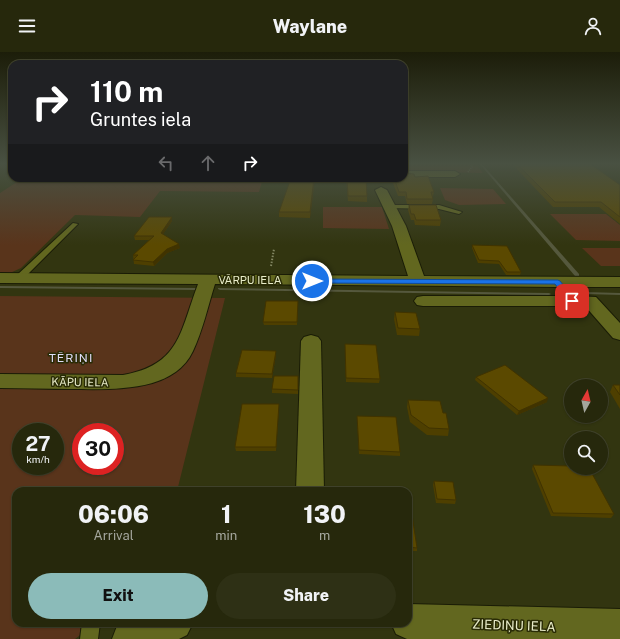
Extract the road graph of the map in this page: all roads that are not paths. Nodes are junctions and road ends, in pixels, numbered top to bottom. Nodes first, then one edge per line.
1 (380, 190) dead end
2 (390, 207) junction
3 (459, 212) dead end
4 (75, 224) dead end
5 (0, 278) edge
6 (19, 278) junction
7 (208, 280) junction
8 (418, 282) junction
9 (558, 282) junction
10 (620, 282) edge
11 (423, 301) dead end
12 (572, 301) junction
13 (620, 334) edge
14 (311, 341) dead end
15 (0, 380) edge
16 (310, 487) edge
17 (412, 622) edge
18 (90, 627) edge
19 (164, 627) edge
20 (620, 627) edge
21 (89, 639) edge
22 (130, 639) edge

1 - 2 street
2 - 3 lane
2 - 8 street
4 - 6 lane
5 - 6 street, VĀRPU IELA
6 - 7 street, VĀRPU IELA
7 - 8 street, VĀRPU IELA
7 - 15 street, KĀPU IELA
8 - 9 street, VĀRPU IELA
9 - 10 street, VĀRPU IELA
9 - 12 street
11 - 12 street
12 - 13 street
14 - 16 street
17 - 20 street, ZIEDIŅU IELA
18 - 21 lane
19 - 22 street

